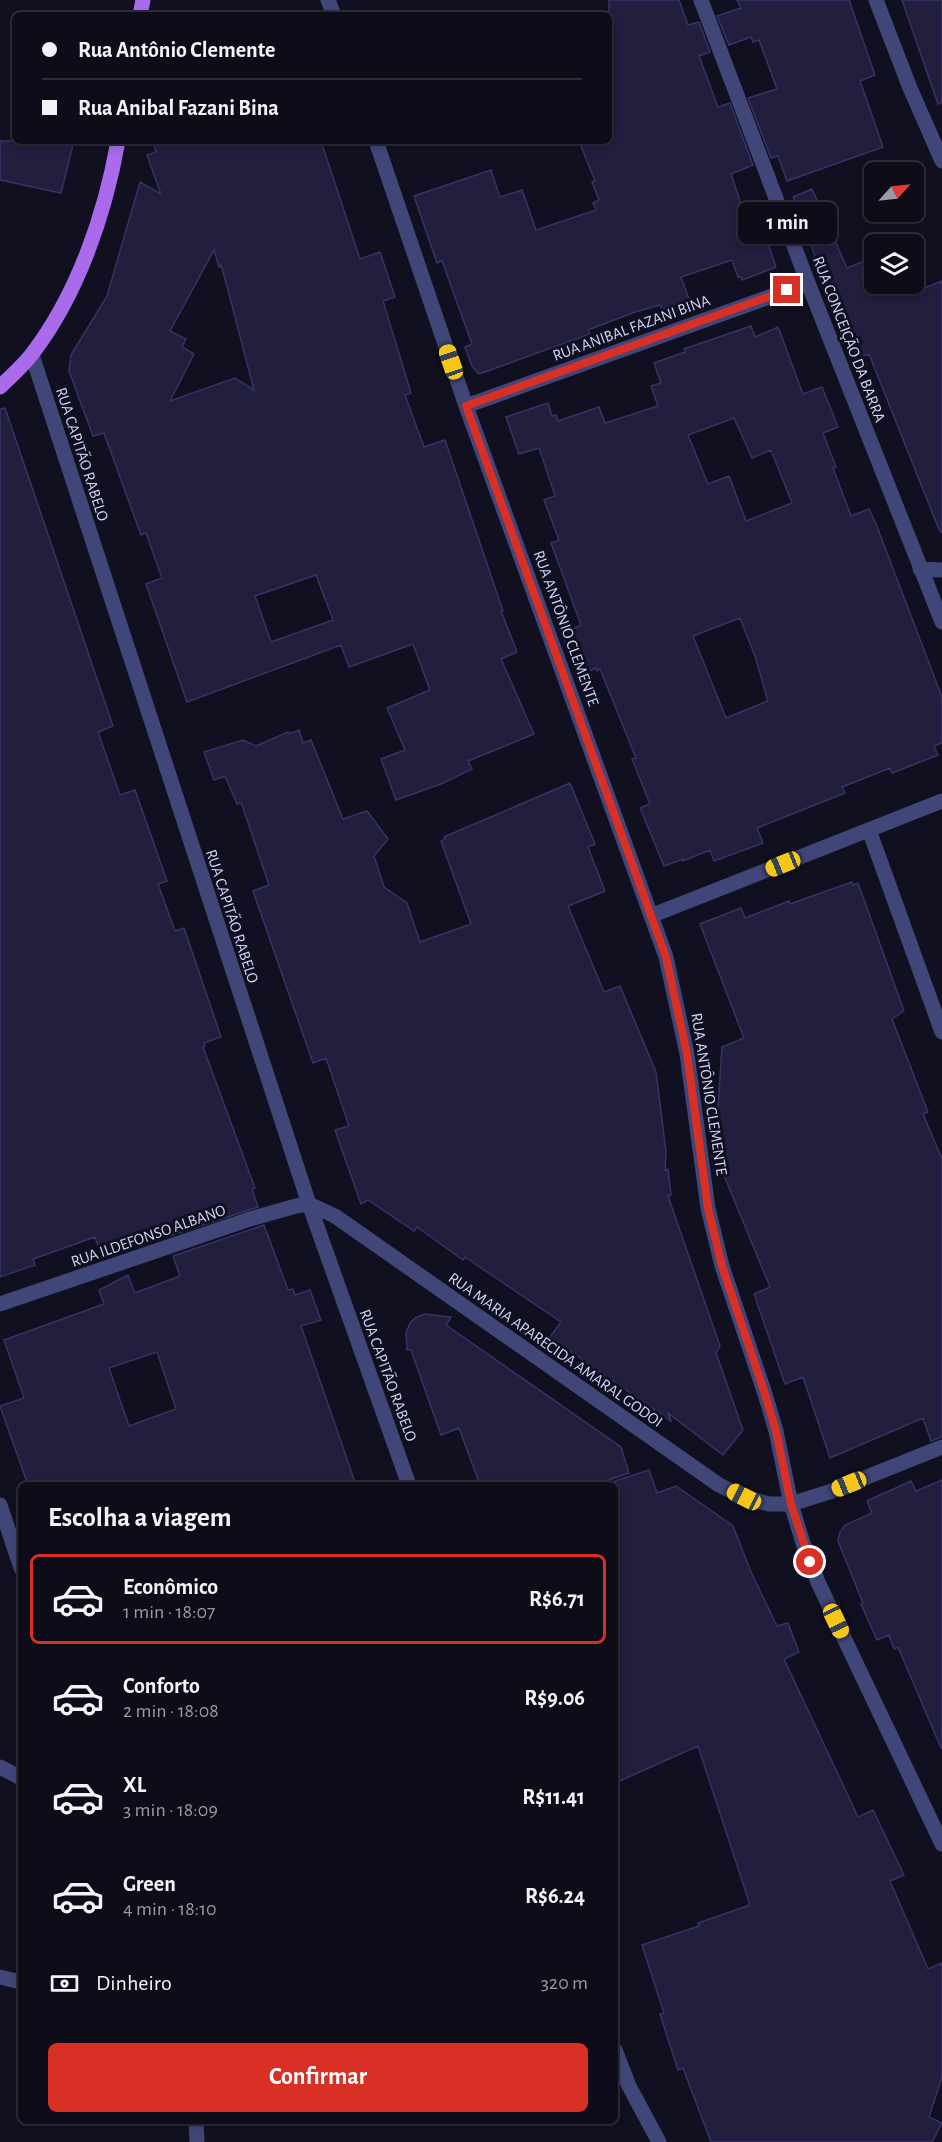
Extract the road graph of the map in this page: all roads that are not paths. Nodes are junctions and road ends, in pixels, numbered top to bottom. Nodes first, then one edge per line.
1 (701, 0) edge
2 (876, 0) edge
3 (117, 144) edge
4 (377, 144) edge
5 (942, 161) edge
6 (808, 283) junction
7 (32, 355) junction
8 (0, 387) edge
9 (466, 406) junction
10 (921, 569) junction
11 (942, 570) edge
12 (942, 622) edge
13 (942, 801) edge
14 (869, 830) junction
15 (653, 915) junction
16 (942, 1032) edge
17 (309, 1204) junction
18 (0, 1304) edge
19 (942, 1447) edge
20 (409, 1482) edge
21 (791, 1504) junction
22 (0, 1505) edge
23 (18, 1559) edge
24 (0, 1767) edge
25 (18, 1776) edge
26 (942, 1844) edge
27 (0, 1977) edge
28 (18, 1981) edge
29 (618, 2058) edge
30 (196, 2124) edge
31 (197, 2142) edge
32 (659, 2142) edge

1 - 6 street, RUA CONCEIÇÃO DA BARRA
2 - 5 street
3 - 7 main road
4 - 9 street, RUA ANTÔNIO CLEMENTE
6 - 9 street, RUA ANIBAL FAZANI BINA
6 - 10 street, RUA CONCEIÇÃO DA BARRA
7 - 8 main road
7 - 17 street, RUA CAPITÃO RABELO
9 - 15 street, RUA ANTÔNIO CLEMENTE
10 - 11 street
10 - 12 street, RUA CONCEIÇÃO DA BARRA
13 - 14 street
14 - 15 street
14 - 16 street
15 - 21 street, RUA ANTÔNIO CLEMENTE
17 - 18 street, RUA ILDEFONSO ALBANO
17 - 20 street, RUA CAPITÃO RABELO
17 - 21 street, RUA MARIA APARECIDA AMARAL GODOI
19 - 21 street
21 - 26 street, RUA ANTÔNIO CLEMENTE
22 - 23 street
24 - 25 street
27 - 28 street
29 - 32 street
30 - 31 street

